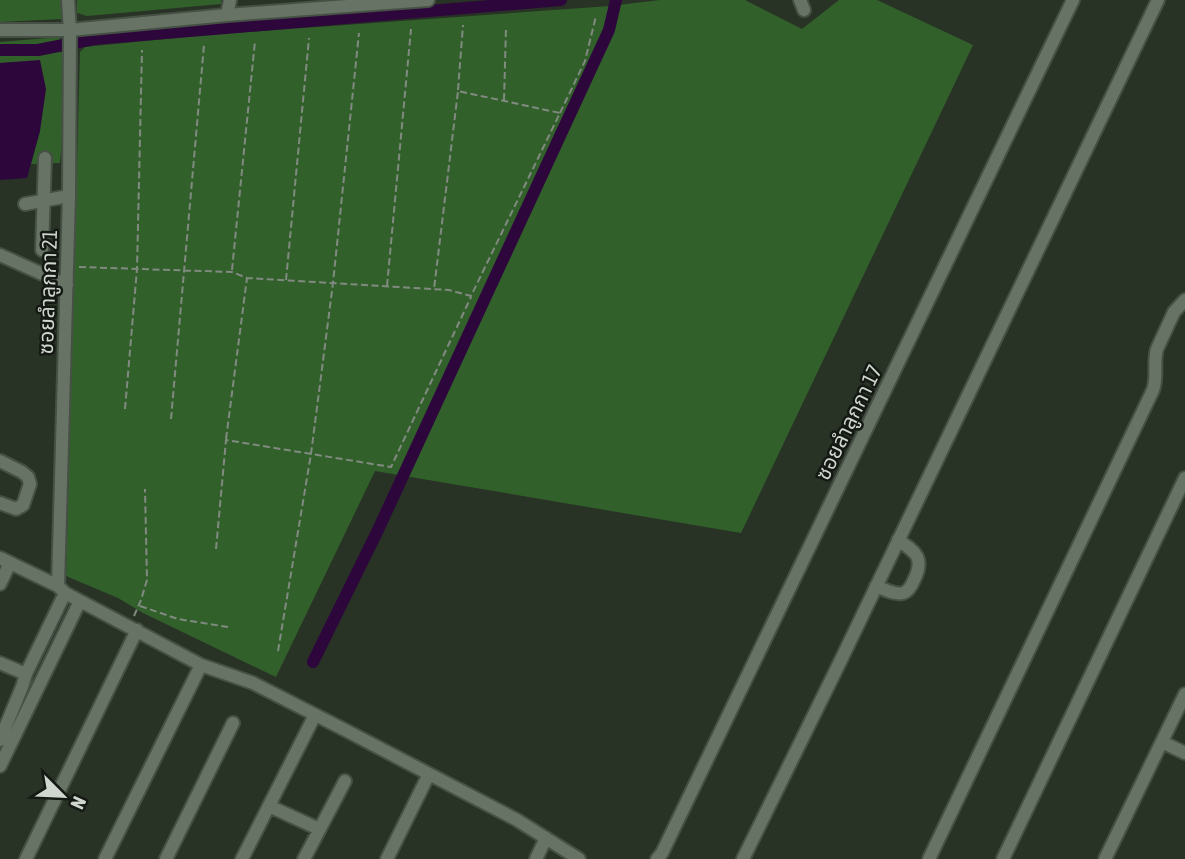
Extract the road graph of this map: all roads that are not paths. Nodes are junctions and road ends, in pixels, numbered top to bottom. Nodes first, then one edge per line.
1 (68, 0) edge
2 (230, 0) edge
3 (428, 0) edge
4 (1073, 0) edge
5 (1158, 0) edge
6 (227, 15) junction
7 (0, 30) edge
8 (70, 41) junction
9 (45, 158) dead end
10 (69, 196) junction
11 (44, 200) junction
12 (25, 204) dead end
13 (43, 250) dead end
14 (0, 255) edge
15 (66, 285) junction
16 (1185, 300) edge
17 (0, 461) edge
18 (1185, 478) edge
19 (0, 503) edge
20 (898, 540) junction
21 (5, 560) edge
22 (0, 584) edge
23 (876, 586) junction
24 (61, 589) junction
25 (80, 601) junction
26 (133, 628) junction
27 (34, 657) junction
28 (0, 663) edge
29 (50, 664) junction
30 (201, 665) junction
31 (26, 674) junction
32 (1185, 694) edge
33 (315, 715) junction
34 (233, 723) dead end
35 (4, 738) edge
36 (1162, 742) junction
37 (1185, 753) edge
38 (0, 766) edge
39 (429, 774) junction
40 (345, 781) dead end
41 (270, 806) junction
42 (319, 829) junction
43 (546, 838) junction
44 (26, 859) edge
45 (105, 859) edge
46 (166, 859) edge
47 (242, 859) edge
48 (304, 859) edge
49 (387, 859) edge
50 (536, 859) edge
51 (579, 859) edge
52 (657, 859) edge
53 (743, 859) edge
54 (929, 859) edge
55 (1003, 859) edge
56 (1105, 859) edge

1 - 8 street, ซอยลำลูกกา 21
2 - 6 street
3 - 6 street
4 - 52 street, ซอยลำลูกกา 17
5 - 20 street
6 - 8 street
7 - 8 street
8 - 10 street, ซอยลำลูกกา 21
9 - 11 street
10 - 11 street
10 - 15 street, ซอยลำลูกกา 21
11 - 12 street
11 - 13 street
14 - 15 street
15 - 24 street, ซอยลำลูกกา 21
16 - 54 street
17 - 19 street
18 - 55 street
20 - 23 street
20 - 23 street
21 - 22 street
21 - 24 street
23 - 53 street
24 - 25 street
24 - 27 street
25 - 26 street
25 - 29 street
26 - 30 street
26 - 44 street
27 - 29 street
27 - 31 street
28 - 31 street
29 - 35 street
30 - 33 street
30 - 45 street
31 - 35 street
32 - 36 street
33 - 39 street
33 - 41 street
34 - 46 street
35 - 38 street
36 - 37 street
36 - 56 street
39 - 43 street
39 - 49 street
40 - 42 street
41 - 42 street
41 - 47 street
42 - 48 street
43 - 50 street
43 - 51 street

